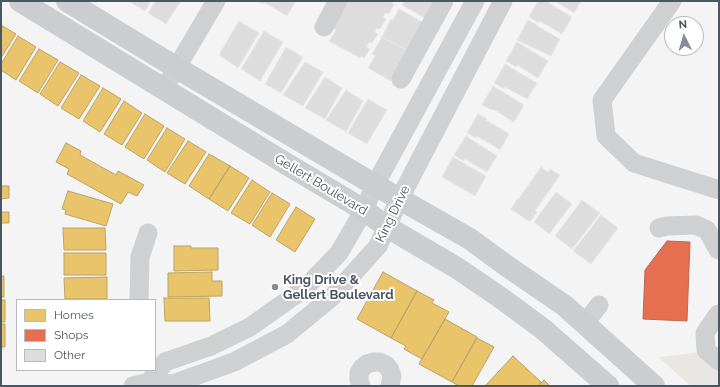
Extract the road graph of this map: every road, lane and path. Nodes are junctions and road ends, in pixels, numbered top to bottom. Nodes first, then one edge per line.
1 (20, 1) edge
2 (67, 1) edge
3 (216, 1) edge
4 (338, 1) edge
5 (476, 1) edge
6 (502, 1) edge
7 (672, 1) edge
8 (441, 7) edge
9 (324, 27) dead end
10 (462, 27) junction
11 (177, 68) junction
12 (401, 79) dead end
13 (164, 89) junction
14 (375, 185) junction
15 (719, 190) edge
16 (400, 198) junction
17 (364, 210) junction
18 (387, 227) junction
19 (659, 228) dead end
20 (148, 233) dead end
21 (718, 250) dead end
22 (139, 299) edge
23 (598, 305) dead end
24 (718, 314) dead end
25 (585, 323) junction
26 (719, 361) edge
27 (145, 381) edge
28 (393, 385) edge
29 (651, 385) edge
30 (360, 386) edge
31 (608, 386) edge

1 - 13 main road, Gellert Boulevard
2 - 11 main road, Gellert Boulevard
3 - 11 street
4 - 9 street
5 - 10 street, King Drive
6 - 16 street, King Drive
7 - 15 street
8 - 10 street
8 - 12 street
10 - 14 street, King Drive
11 - 13 street
11 - 14 main road, Gellert Boulevard
13 - 17 main road, Gellert Boulevard
14 - 16 main road, Gellert Boulevard
14 - 17 street, King Drive
16 - 18 street, King Drive
16 - 25 main road, Gellert Boulevard
17 - 18 main road, Gellert Boulevard
17 - 27 street, King Drive
18 - 27 street, King Drive
18 - 31 main road, Gellert Boulevard
19 - 21 street
20 - 22 street
23 - 25 street
24 - 26 street
25 - 29 main road, Gellert Boulevard
28 - 30 street

